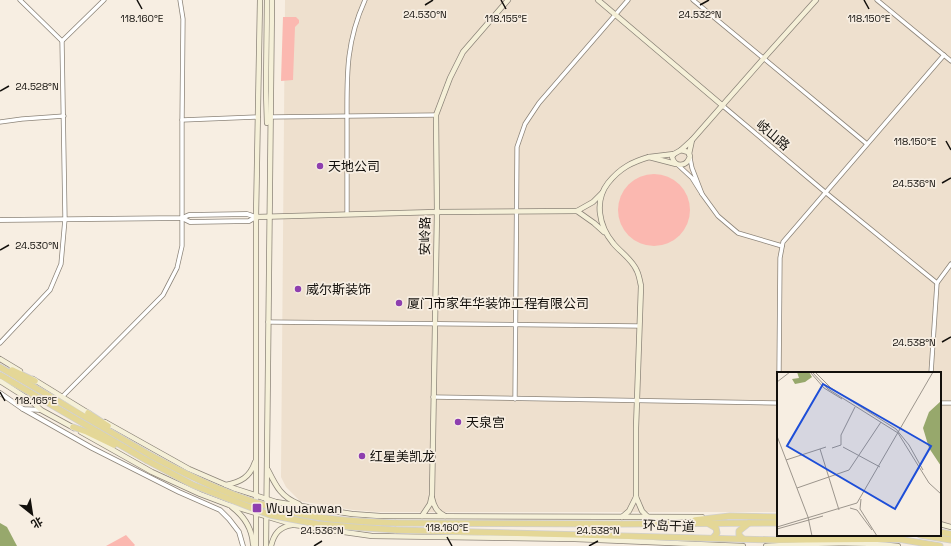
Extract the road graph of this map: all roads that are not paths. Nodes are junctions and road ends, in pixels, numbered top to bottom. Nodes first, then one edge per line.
1 (20, 0) edge
2 (104, 0) edge
3 (180, 0) edge
4 (260, 0) edge
5 (267, 0) edge
6 (272, 0) edge
7 (365, 0) edge
8 (508, 0) edge
9 (598, 0) edge
10 (628, 0) edge
11 (693, 0) edge
12 (816, 0) edge
13 (877, 0) edge
14 (615, 15) junction
15 (62, 41) junction
16 (944, 55) junction
17 (764, 58) junction
18 (951, 61) edge
19 (723, 106) junction
20 (436, 115) junction
21 (64, 116) junction
22 (258, 117) junction
23 (270, 117) junction
24 (347, 117) junction
25 (182, 120) junction
26 (0, 122) edge
27 (692, 140) junction
28 (867, 144) junction
29 (681, 150) junction
30 (674, 154) junction
31 (269, 155) junction
32 (690, 156) junction
33 (649, 157) junction
34 (677, 164) junction
35 (825, 192) junction
36 (602, 193) junction
37 (702, 194) junction
38 (516, 211) junction
39 (577, 211) junction
40 (436, 212) junction
41 (347, 214) junction
42 (269, 216) junction
43 (256, 217) junction
44 (182, 218) junction
45 (65, 219) junction
46 (0, 220) edge
47 (606, 235) junction
48 (782, 246) junction
49 (951, 264) edge
50 (937, 283) junction
51 (268, 322) junction
52 (435, 323) junction
53 (515, 324) junction
54 (639, 326) junction
55 (0, 343) edge
56 (0, 359) edge
57 (0, 366) edge
58 (779, 372) edge
59 (931, 372) edge
60 (0, 374) edge
61 (0, 381) edge
62 (35, 381) junction
63 (0, 393) edge
64 (62, 397) junction
65 (433, 397) junction
66 (515, 399) junction
67 (637, 401) junction
68 (777, 403) edge
69 (23, 409) junction
70 (41, 410) junction
71 (88, 413) junction
72 (73, 427) junction
73 (150, 455) junction
74 (138, 456) junction
75 (256, 456) junction
76 (267, 468) junction
77 (226, 485) junction
78 (257, 495) junction
79 (432, 495) junction
80 (636, 497) junction
81 (266, 498) junction
82 (229, 505) junction
83 (310, 508) junction
84 (256, 513) junction
85 (777, 515) edge
86 (267, 516) junction
87 (422, 516) junction
88 (445, 516) junction
89 (730, 516) junction
90 (622, 517) junction
91 (648, 517) junction
92 (708, 523) junction
93 (749, 523) junction
94 (777, 523) edge
95 (671, 524) junction
96 (941, 524) edge
97 (296, 525) junction
98 (951, 527) edge
99 (941, 532) edge
100 (951, 534) edge
101 (926, 536) edge
102 (941, 536) edge
103 (714, 538) junction
104 (743, 539) junction
105 (951, 540) edge
106 (610, 541) junction
107 (647, 542) junction
108 (243, 546) edge
109 (255, 546) edge
110 (266, 546) edge
111 (271, 546) edge
112 (620, 546) edge
113 (640, 546) edge
114 (743, 546) edge
115 (766, 546) edge
116 (898, 546) edge
117 (937, 546) edge

1 - 15 street
2 - 15 street
3 - 25 street
4 - 22 main road
5 - 31 main road
6 - 23 main road
7 - 24 street
8 - 20 main road, 安岭路
9 - 14 main road, 岐山路
10 - 14 street
11 - 17 street
12 - 17 main road
13 - 16 street
14 - 19 main road, 岐山路
14 - 38 street
15 - 21 street
16 - 18 street
16 - 28 street
17 - 19 main road
17 - 28 street
19 - 27 main road
19 - 35 street, 岐山路
20 - 24 street
20 - 40 main road, 安岭路
21 - 26 street
21 - 45 street
22 - 25 street
22 - 43 main road
23 - 24 street
23 - 31 main road
24 - 41 street
25 - 44 street
27 - 29 main road
27 - 32 main road
28 - 35 street
29 - 30 main road
29 - 32 main road
30 - 33 main road
30 - 34 main road
31 - 42 main road
32 - 34 main road
32 - 37 street
33 - 34 main road
33 - 36 main road
34 - 37 street
35 - 48 street
35 - 50 street, 岐山路
36 - 39 main road
36 - 47 main road
37 - 48 street
38 - 39 main road
38 - 40 main road
38 - 53 street
39 - 47 main road
40 - 41 main road
40 - 52 main road, 安岭路
41 - 42 main road
42 - 43 main road
42 - 51 main road
43 - 44 street
43 - 44 street
43 - 75 main road
44 - 45 street
44 - 64 street
45 - 46 street
45 - 55 street
47 - 54 main road
48 - 58 street
49 - 50 street
50 - 59 street
51 - 52 street
51 - 76 main road
52 - 53 street
52 - 65 main road, 安岭路
53 - 54 street
53 - 66 street
54 - 67 main road
56 - 62 main road
57 - 62 highway
57 - 73 highway
60 - 74 highway
61 - 70 main road
62 - 64 main road
63 - 69 street
64 - 71 main road
65 - 66 street
65 - 79 main road, 安岭路
66 - 67 street
67 - 68 street
67 - 80 main road
69 - 70 street
69 - 108 street
70 - 72 main road
71 - 73 highway
71 - 77 main road
72 - 74 highway
72 - 82 main road
73 - 95 highway, 环岛干道, bridge
74 - 103 highway, 环岛干道, bridge
75 - 77 main road
75 - 78 main road
76 - 81 main road
76 - 83 main road
77 - 78 main road
78 - 81 main road
78 - 84 main road
79 - 87 main road
79 - 88 main road
80 - 90 main road
80 - 91 main road
81 - 83 main road
81 - 86 main road
82 - 84 main road
82 - 109 main road
83 - 87 main road
84 - 86 main road
84 - 109 main road
85 - 89 highway
86 - 97 main road
86 - 110 main road
87 - 88 main road
88 - 90 main road
89 - 91 main road
89 - 95 highway
90 - 91 main road
92 - 93 highway, 环岛干道
92 - 95 highway, 环岛干道
92 - 103 highway
93 - 94 highway, 环岛干道
93 - 104 highway
96 - 98 main road
97 - 106 main road
97 - 111 main road
99 - 100 highway
101 - 105 highway
102 - 105 highway
103 - 104 highway, 环岛干道
104 - 117 highway, 环岛干道
106 - 107 main road
106 - 112 main road
107 - 113 main road
107 - 114 main road
115 - 116 main road

